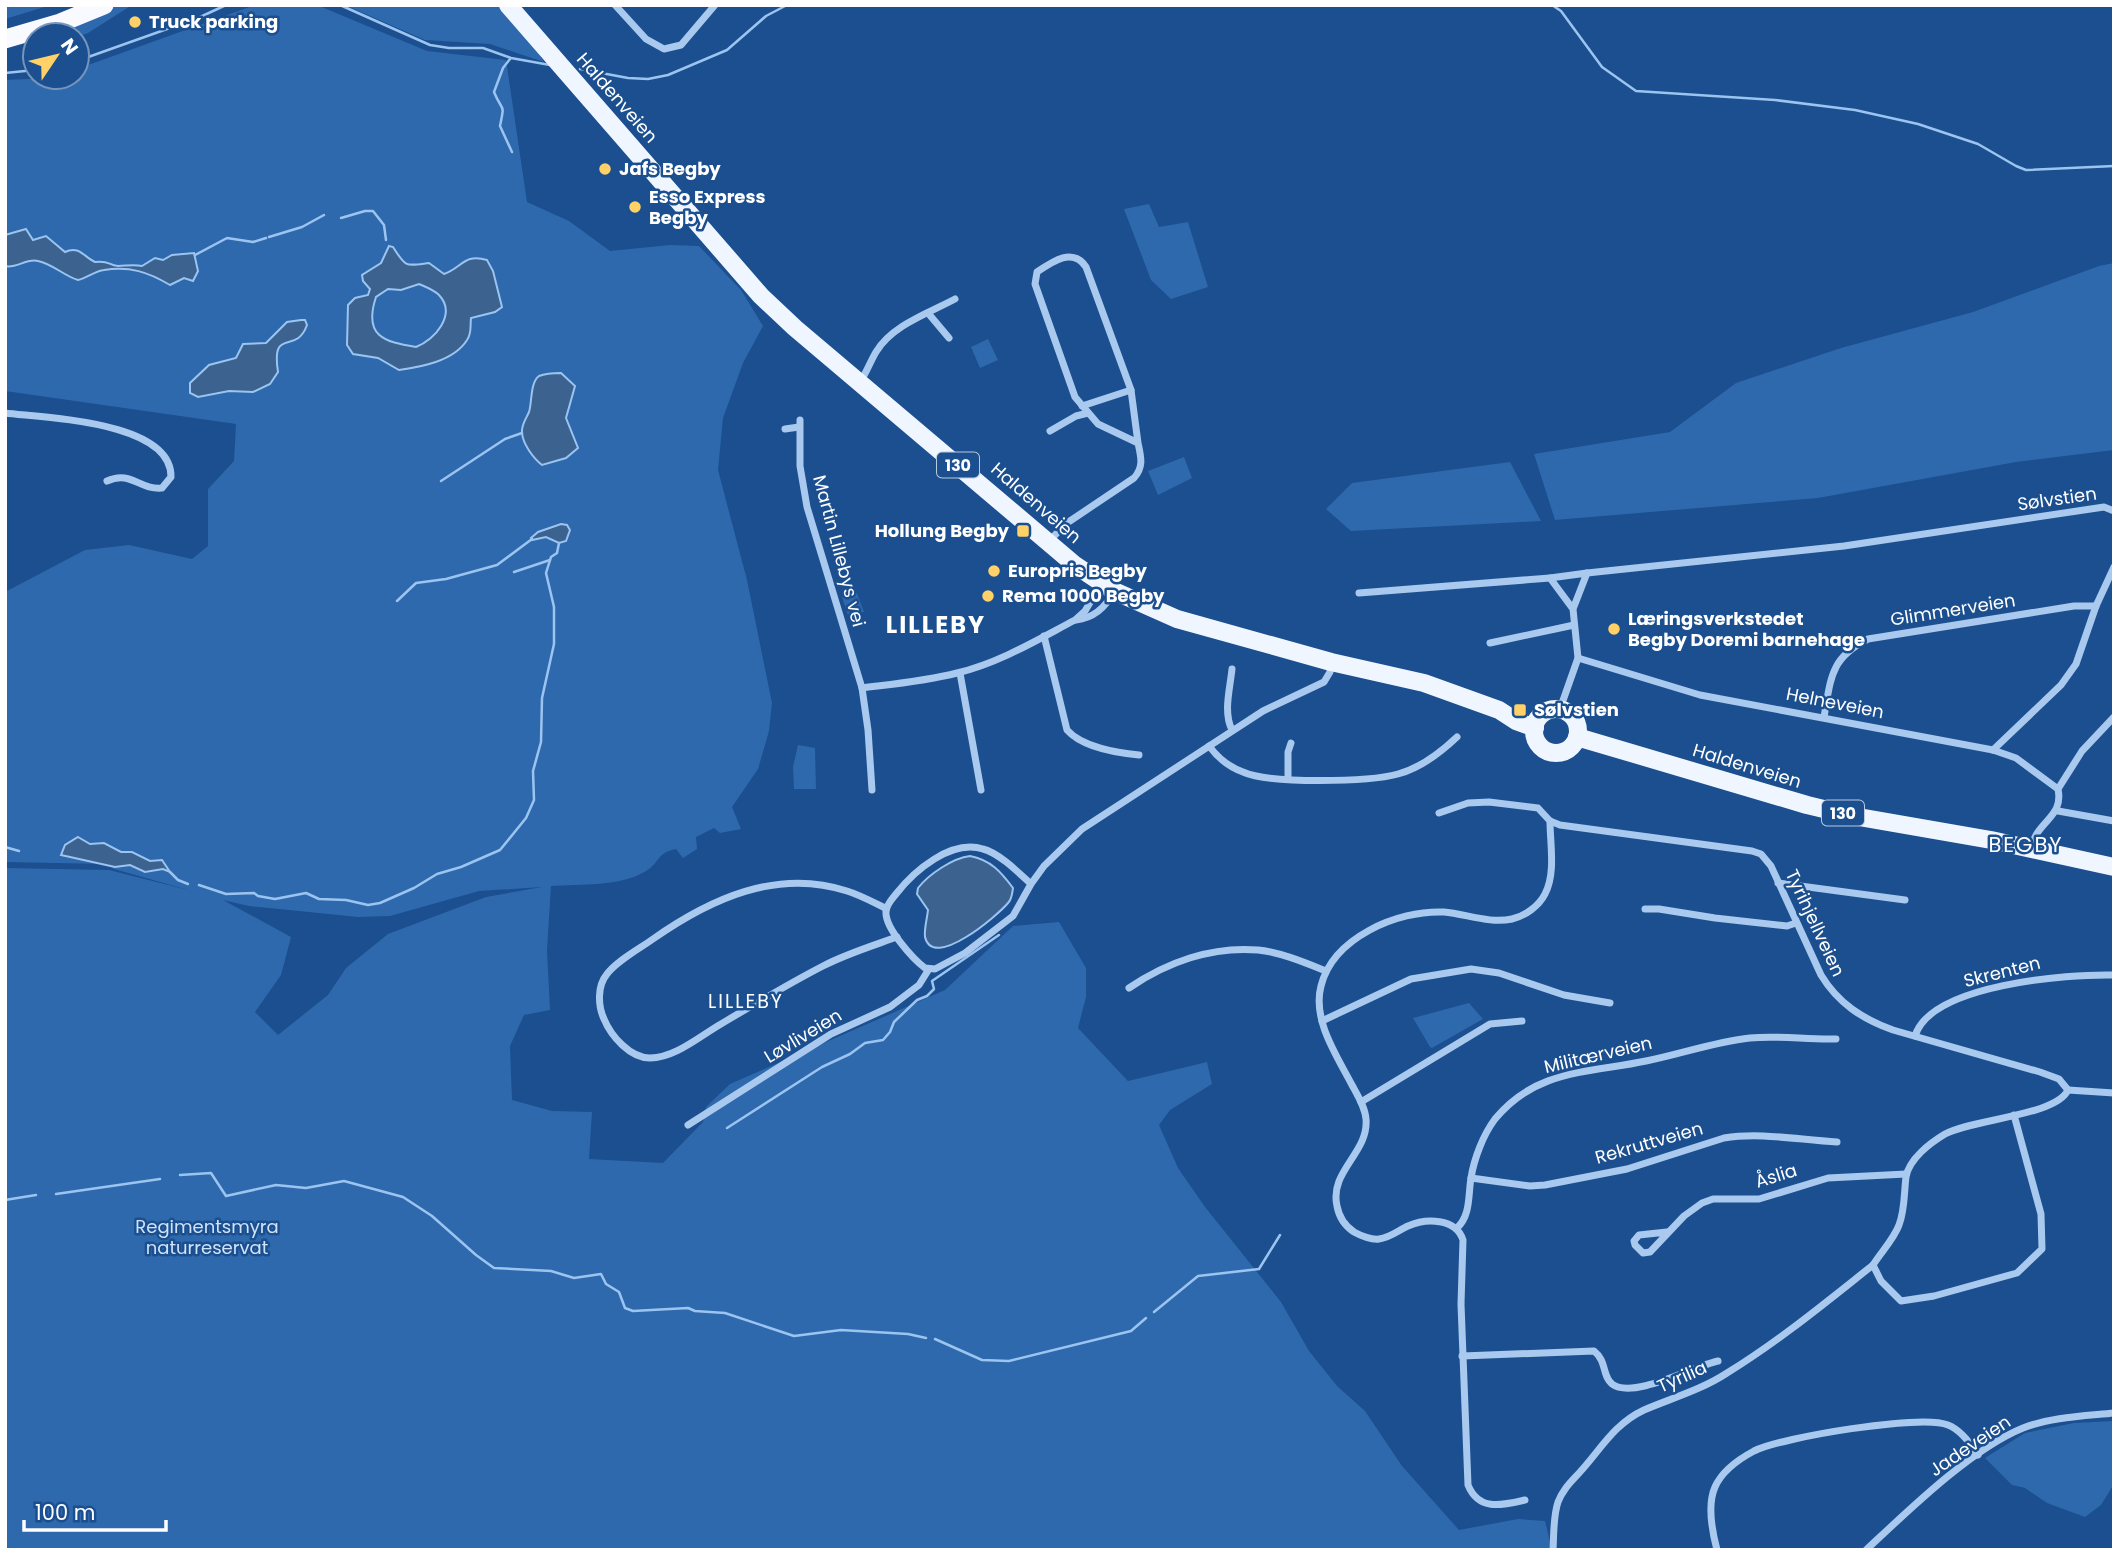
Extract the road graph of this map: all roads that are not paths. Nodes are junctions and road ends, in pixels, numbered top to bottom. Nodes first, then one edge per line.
1 (104, 5) edge
2 (508, 5) edge
3 (615, 5) edge
4 (715, 5) edge
5 (5, 39) edge
6 (956, 299) dead end
7 (928, 313) junction
8 (949, 338) dead end
9 (859, 382) junction
10 (1131, 390) junction
11 (1085, 410) junction
12 (5, 413) edge
13 (785, 429) dead end
14 (1050, 430) dead end
15 (1138, 443) junction
16 (107, 481) dead end
17 (2114, 511) edge
18 (1048, 541) junction
19 (2114, 567) edge
20 (1587, 573) junction
21 (1550, 578) junction
22 (1108, 587) junction
23 (1359, 593) dead end
24 (2096, 606) junction
25 (1573, 609) junction
26 (1075, 620) junction
27 (1574, 625) junction
28 (1044, 636) junction
29 (1490, 643) dead end
30 (1578, 659) junction
31 (1331, 662) junction
32 (1233, 669) dead end
33 (960, 673) junction
34 (862, 688) junction
35 (1560, 709) junction
36 (1824, 717) junction
37 (2114, 717) edge
38 (1535, 728) junction
39 (1232, 730) junction
40 (1457, 737) dead end
41 (1577, 737) junction
42 (1291, 743) dead end
43 (1209, 746) junction
44 (1993, 750) junction
45 (1139, 755) dead end
46 (1288, 779) junction
47 (2058, 789) junction
48 (872, 790) dead end
49 (981, 790) dead end
50 (2057, 811) junction
51 (1439, 813) dead end
52 (1550, 821) junction
53 (2114, 821) edge
54 (2031, 849) junction
55 (2114, 867) edge
56 (1778, 883) junction
57 (1031, 884) junction
58 (1905, 900) dead end
59 (886, 908) junction
60 (1645, 909) dead end
61 (1796, 923) junction
62 (897, 937) junction
63 (929, 970) junction
64 (1326, 971) junction
65 (2114, 975) edge
66 (1129, 988) dead end
67 (1610, 1003) dead end
68 (1322, 1021) junction
69 (1522, 1021) dead end
70 (1915, 1036) junction
71 (1836, 1039) dead end
72 (2068, 1090) junction
73 (2114, 1093) edge
74 (1361, 1102) junction
75 (2014, 1115) junction
76 (688, 1125) dead end
77 (1837, 1142) dead end
78 (1906, 1174) junction
79 (1471, 1178) junction
80 (1457, 1228) junction
81 (1667, 1232) dead end
82 (1873, 1265) junction
83 (1462, 1356) junction
84 (1718, 1361) dead end
85 (2114, 1413) edge
86 (1978, 1455) junction
87 (1525, 1500) dead end
88 (1553, 1550) edge
89 (1717, 1550) edge
90 (1866, 1550) edge

1 - 5 highway
2 - 9 main road, Haldenveien / 130
3 - 4 street
6 - 7 street
7 - 8 street
7 - 9 street
9 - 18 main road, Haldenveien / 130
10 - 11 street
10 - 11 street
10 - 15 street
11 - 14 street
11 - 15 street
12 - 16 street
13 - 34 street, Martin Lillebys vei
15 - 18 street
17 - 20 street, Sølvstien
18 - 22 main road, Haldenveien / 130
19 - 24 street
20 - 21 street, Sølvstien
20 - 25 street
21 - 23 street, Sølvstien
21 - 25 street
22 - 26 street
22 - 26 street
22 - 31 main road, Haldenveien / 130
24 - 36 street, Glimmerveien
24 - 44 street
25 - 27 street
26 - 28 street
27 - 29 street
27 - 30 street
28 - 33 street
28 - 45 street
30 - 35 street
30 - 36 street, Helneveien
31 - 38 main road, Haldenveien / 130
31 - 39 street
32 - 39 street
33 - 34 street
33 - 49 street
34 - 48 street, Martin Lillebys vei
35 - 38 main road
35 - 41 main road
36 - 44 street, Helneveien
37 - 47 street
38 - 41 main road
39 - 43 street
40 - 46 street
41 - 54 main road, Haldenveien / 130
42 - 46 street
43 - 46 street
43 - 57 street
44 - 47 street, Helneveien
47 - 50 street
50 - 53 street
50 - 54 street
51 - 52 street, Tyrihjellveien
52 - 56 street, Tyrihjellveien
52 - 64 street
54 - 55 main road, Haldenveien / 130
56 - 58 street
56 - 61 street, Tyrihjellveien
57 - 59 street
57 - 63 street
59 - 62 street
59 - 62 street
60 - 61 street
61 - 70 street, Tyrihjellveien
62 - 63 street
63 - 76 street, Løvliveien
64 - 66 street
64 - 68 street
65 - 70 street, Skrenten
67 - 68 street
68 - 74 street
69 - 74 street
70 - 72 street, Tyrihjellveien
71 - 79 street, Militærveien
72 - 73 street, Tyrihjellveien
72 - 75 street
74 - 80 street
75 - 78 street
75 - 82 street
77 - 79 street, Rekruttveien
78 - 81 street, Åslia
78 - 82 street, Tyrilia
79 - 80 street, Militærveien
80 - 83 street
82 - 88 street, Tyrilia
83 - 84 street
83 - 87 street
85 - 86 street, Jadeveien
86 - 89 street
86 - 90 street, Jadeveien

